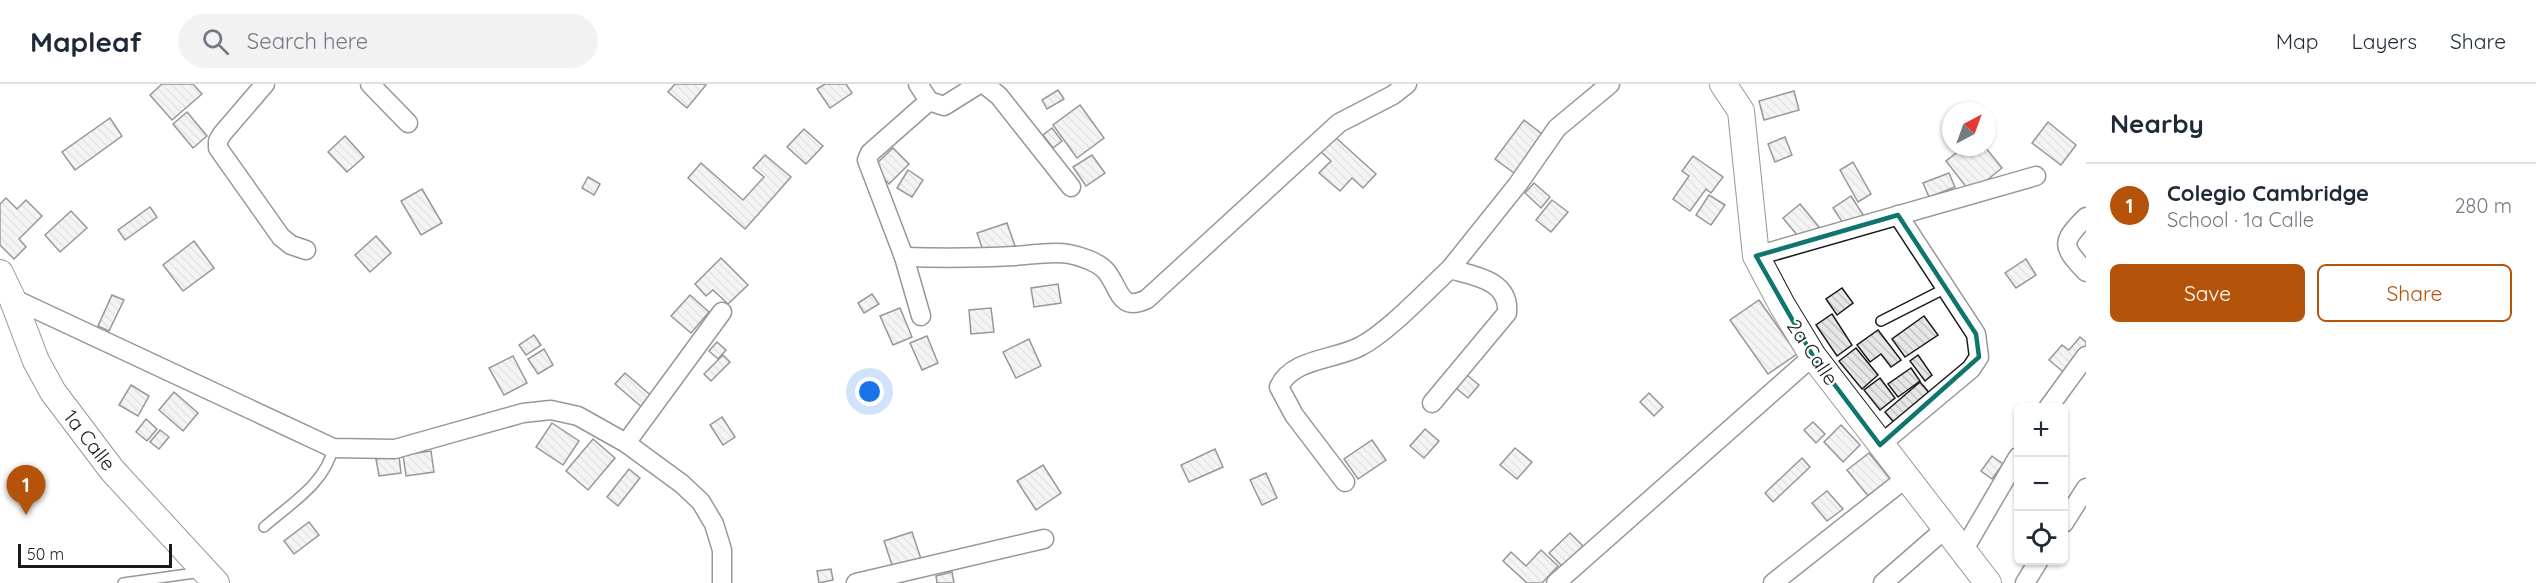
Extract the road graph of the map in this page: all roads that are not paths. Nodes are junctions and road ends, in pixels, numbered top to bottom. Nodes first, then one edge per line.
1 (265, 84) edge
2 (370, 84) edge
3 (918, 84) edge
4 (979, 84) edge
5 (984, 84) edge
6 (1407, 84) edge
7 (1610, 84) edge
8 (1723, 84) edge
9 (929, 101) junction
10 (408, 123) dead end
11 (2036, 176) dead end
12 (1071, 187) dead end
13 (1898, 215) junction
14 (2086, 217) edge
15 (306, 250) dead end
16 (1756, 256) junction
17 (904, 257) junction
18 (1450, 269) junction
19 (2086, 272) edge
20 (0, 273) edge
21 (1947, 288) junction
22 (12, 298) junction
23 (722, 312) dead end
24 (921, 316) dead end
25 (1881, 321) dead end
26 (1813, 356) junction
27 (2086, 356) edge
28 (2052, 403) edge
29 (1432, 404) dead end
30 (626, 443) junction
31 (1880, 445) junction
32 (333, 448) junction
33 (2014, 465) edge
34 (1906, 478) junction
35 (1345, 482) dead end
36 (2086, 488) edge
37 (2068, 517) edge
38 (264, 527) dead end
39 (1946, 529) junction
40 (1044, 539) dead end
41 (1963, 551) junction
42 (2036, 565) edge
43 (210, 577) edge
44 (123, 583) edge
45 (722, 583) edge
46 (856, 583) edge
47 (1556, 583) edge
48 (1773, 583) edge
49 (1883, 583) edge
50 (1988, 583) edge
51 (2025, 583) edge

1 - 15 street
2 - 10 street
3 - 9 street
4 - 9 street
5 - 12 street
6 - 17 street
7 - 18 street
8 - 16 main road, 2a Calle
9 - 17 street
11 - 13 street
13 - 16 street
13 - 21 street
14 - 19 street
16 - 26 main road, 2a Calle
17 - 24 street
18 - 29 street
18 - 35 street
20 - 22 main road, 1a Calle
21 - 25 lane
21 - 31 street
22 - 32 street
22 - 43 main road, 1a Calle
23 - 30 street
26 - 31 main road, 2a Calle
26 - 47 street
27 - 28 street
30 - 32 street
30 - 45 street
31 - 34 main road, 2a Calle
32 - 38 lane
33 - 41 street
34 - 39 main road, 2a Calle
34 - 48 street
36 - 37 street
39 - 41 main road, 2a Calle
39 - 49 street
40 - 46 street
41 - 50 main road, 2a Calle
42 - 51 street
43 - 44 lane

